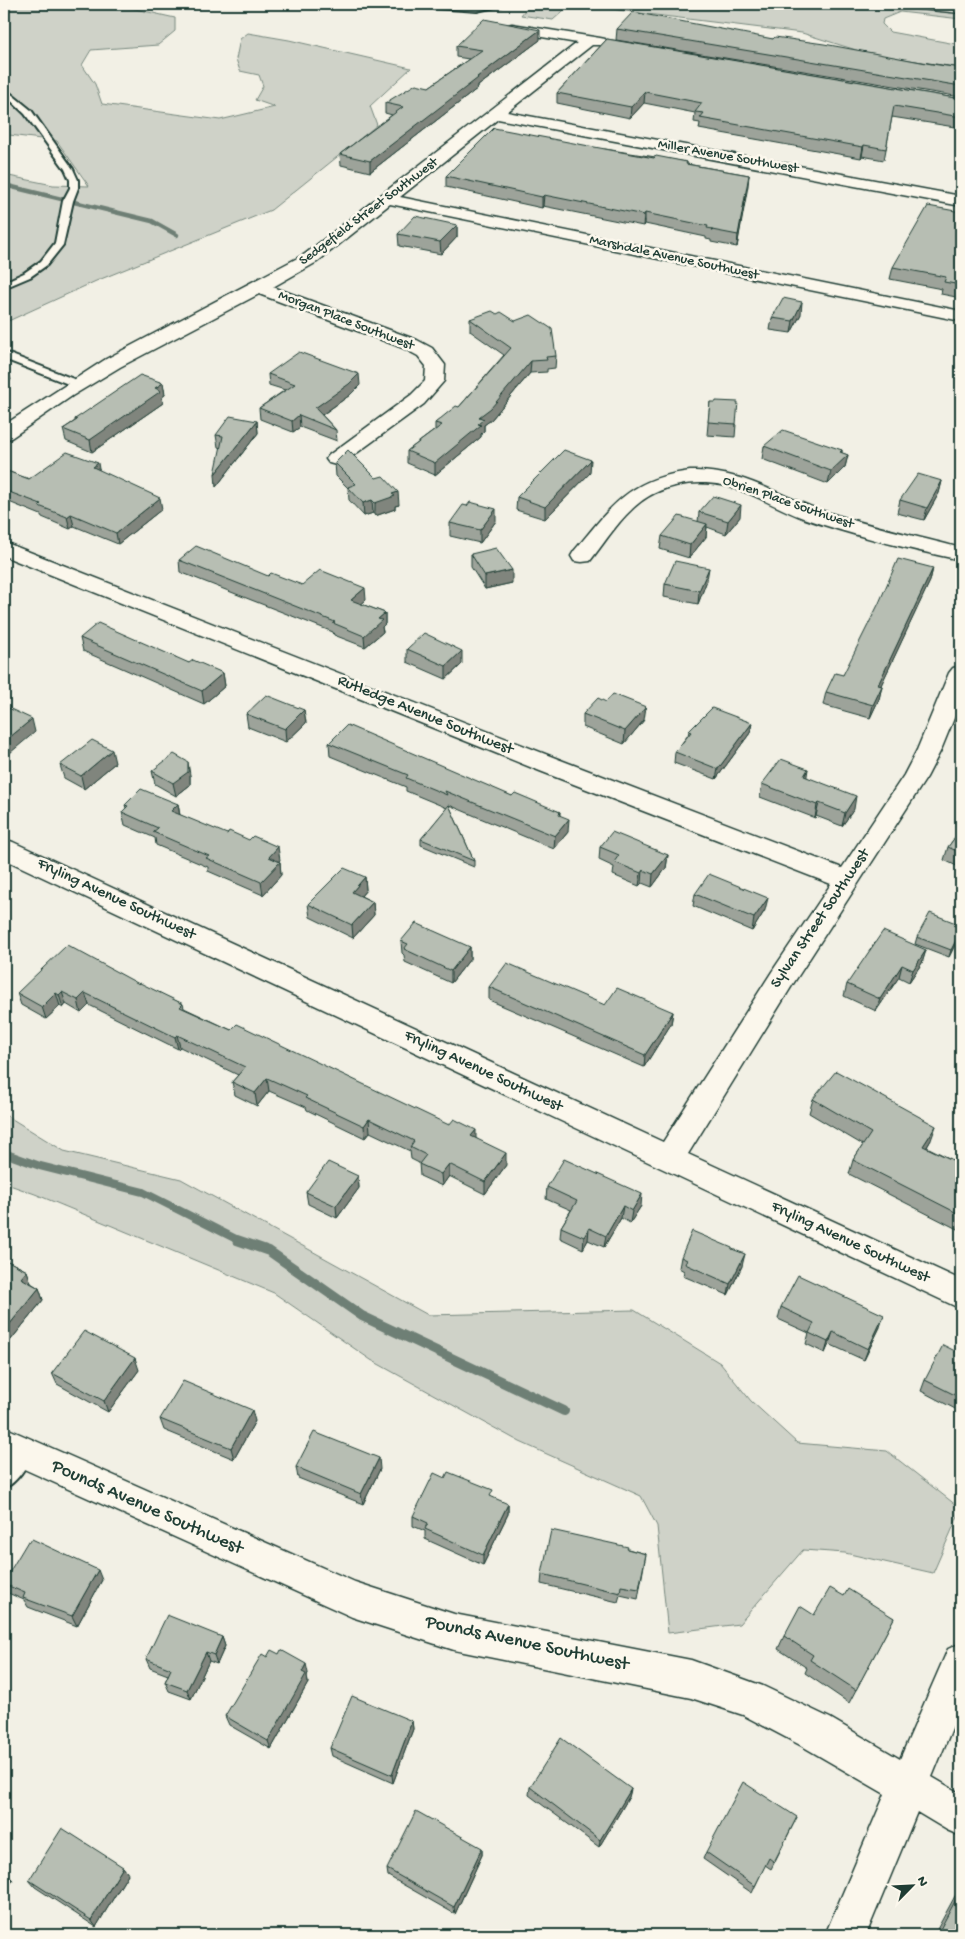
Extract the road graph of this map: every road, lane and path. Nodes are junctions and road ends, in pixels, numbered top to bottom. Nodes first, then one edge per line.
1 (410, 4) edge
2 (504, 4) edge
3 (910, 4) edge
4 (961, 9) edge
5 (512, 28) edge
6 (589, 40) junction
7 (619, 45) edge
8 (4, 90) edge
9 (495, 114) junction
10 (387, 199) junction
11 (961, 200) edge
12 (4, 285) edge
13 (258, 287) junction
14 (961, 316) edge
15 (4, 355) edge
16 (80, 384) junction
17 (4, 434) edge
18 (336, 459) edge
19 (4, 548) edge
20 (961, 554) edge
21 (582, 556) dead end
22 (961, 673) edge
23 (4, 848) edge
24 (847, 880) junction
25 (669, 1158) junction
26 (961, 1296) edge
27 (10, 1459) edge
28 (961, 1662) edge
29 (908, 1784) junction
30 (961, 1816) edge
31 (844, 1935) edge

1 - 2 lane
3 - 4 street
5 - 6 street
6 - 7 street
6 - 9 street, Sedgefield Street Southwest
8 - 12 lane
9 - 10 street, Sedgefield Street Southwest
9 - 11 street, Miller Avenue Southwest
10 - 13 street, Sedgefield Street Southwest
10 - 14 street, Marshdale Avenue Southwest
13 - 16 street, Sedgefield Street Southwest
13 - 18 street, Morgan Place Southwest
15 - 16 lane
16 - 17 street, Sedgefield Street Southwest
19 - 24 street, Rutledge Avenue Southwest
20 - 21 street, Obrien Place Southwest
22 - 24 street, Sylvan Street Southwest
23 - 25 street, Fryling Avenue Southwest
24 - 25 street, Sylvan Street Southwest
25 - 26 street, Fryling Avenue Southwest
27 - 29 street, Pounds Avenue Southwest
28 - 29 street
29 - 30 street, Pounds Avenue Southwest
29 - 31 street

